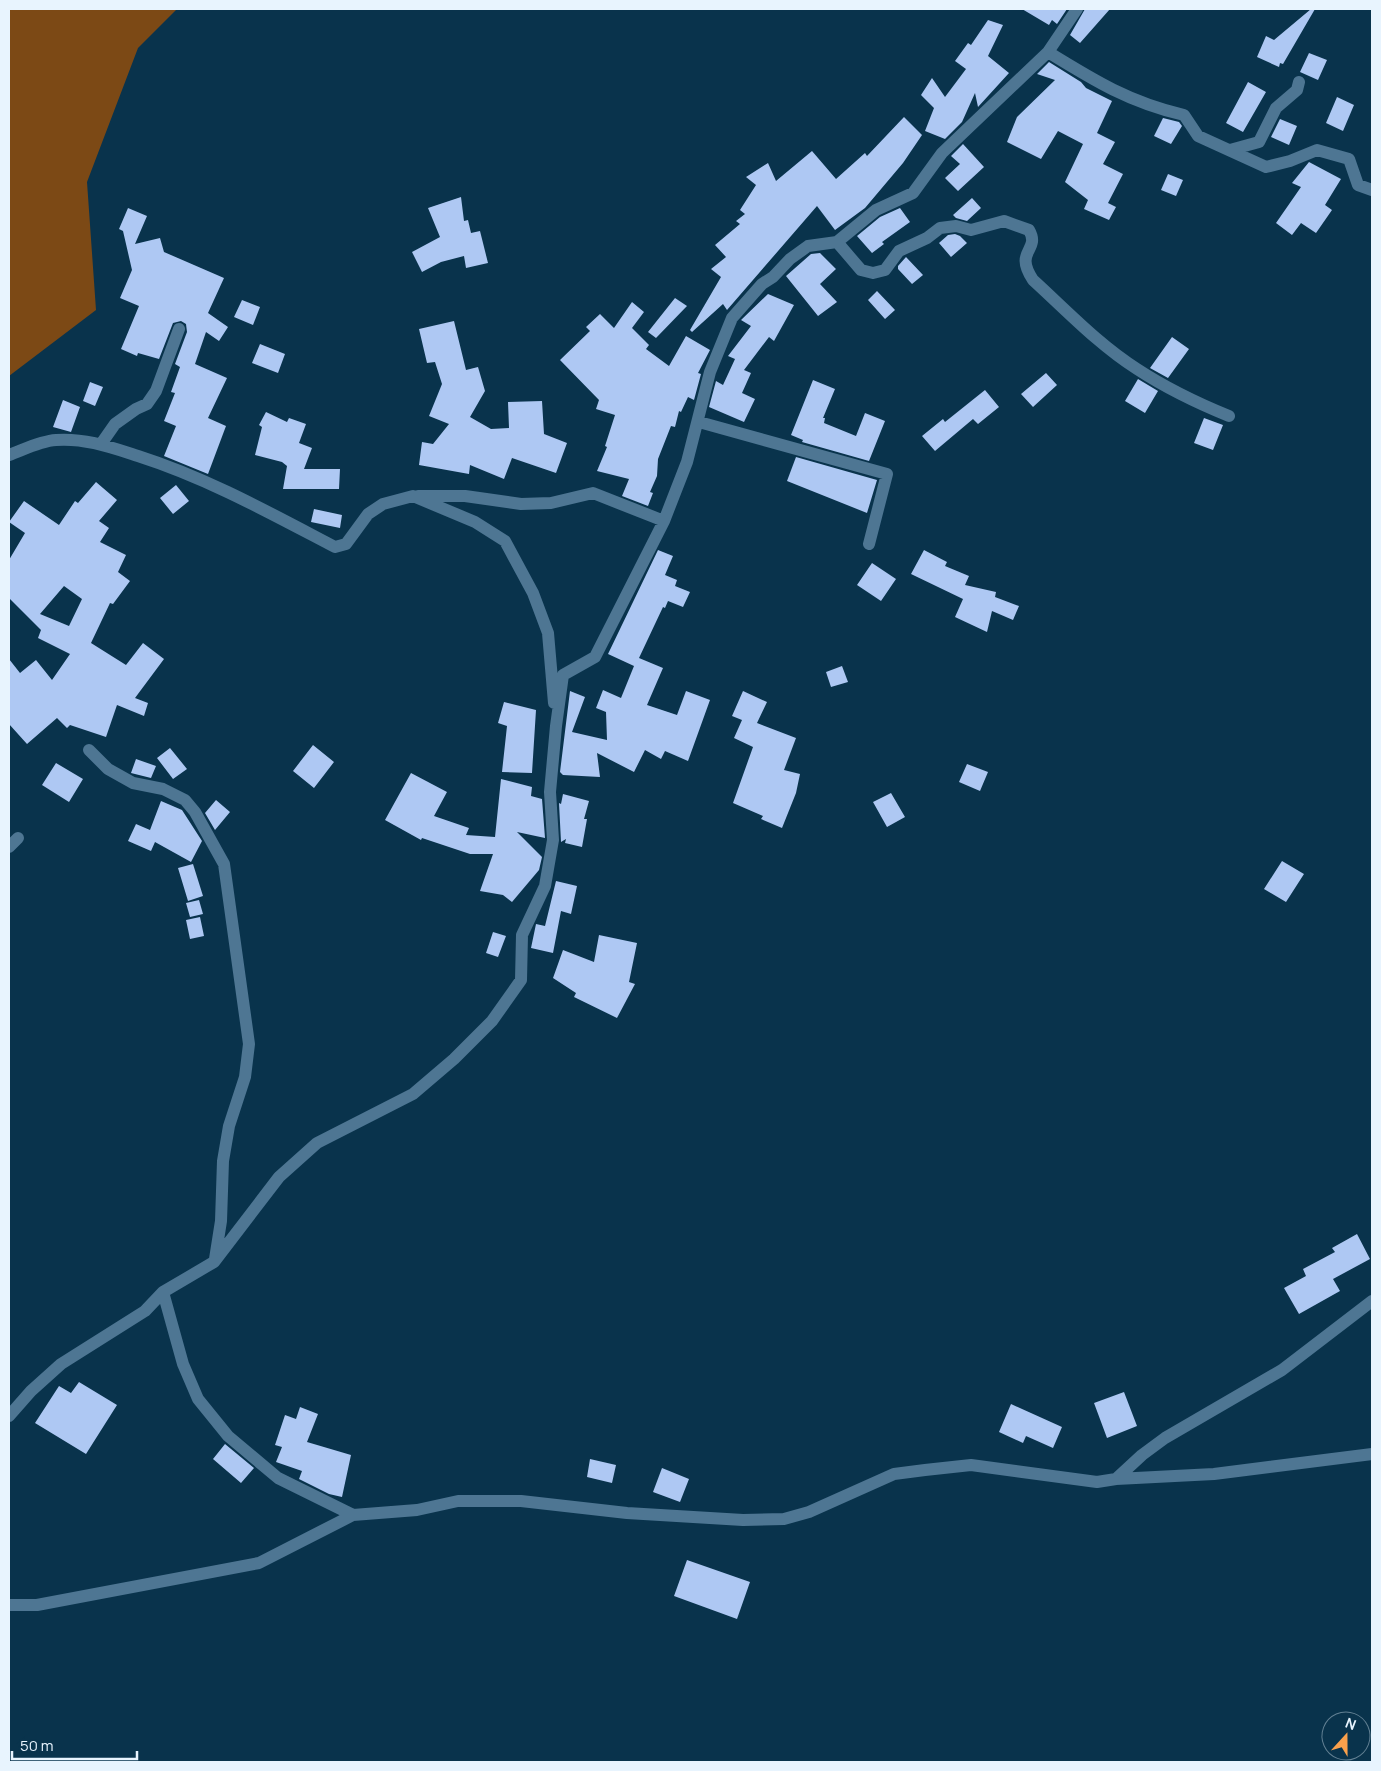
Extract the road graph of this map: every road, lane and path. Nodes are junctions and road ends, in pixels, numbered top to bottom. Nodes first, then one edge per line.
1 (1077, 9) edge
2 (1048, 52) junction
3 (1299, 82) dead end
4 (1230, 150) junction
5 (1372, 190) edge
6 (837, 242) junction
7 (179, 329) dead end
8 (1229, 416) dead end
9 (699, 422) junction
10 (102, 444) junction
11 (9, 455) edge
12 (413, 496) junction
13 (664, 521) junction
14 (869, 544) dead end
15 (556, 726) junction
16 (89, 750) dead end
17 (214, 1262) junction
18 (163, 1292) junction
19 (1372, 1301) edge
20 (9, 1416) edge
21 (1372, 1454) edge
22 (1116, 1479) junction
23 (353, 1515) junction
24 (9, 1605) edge

1 - 2 street
2 - 4 street
2 - 6 street
3 - 4 street
4 - 5 street
6 - 8 street
6 - 9 street
7 - 10 street
9 - 13 street
9 - 14 street
10 - 11 street
10 - 12 street
12 - 13 street
12 - 15 street
13 - 15 street
15 - 17 street
16 - 17 street
17 - 18 street
18 - 20 street
18 - 23 street
19 - 22 street
21 - 22 street
22 - 23 street
23 - 24 street

